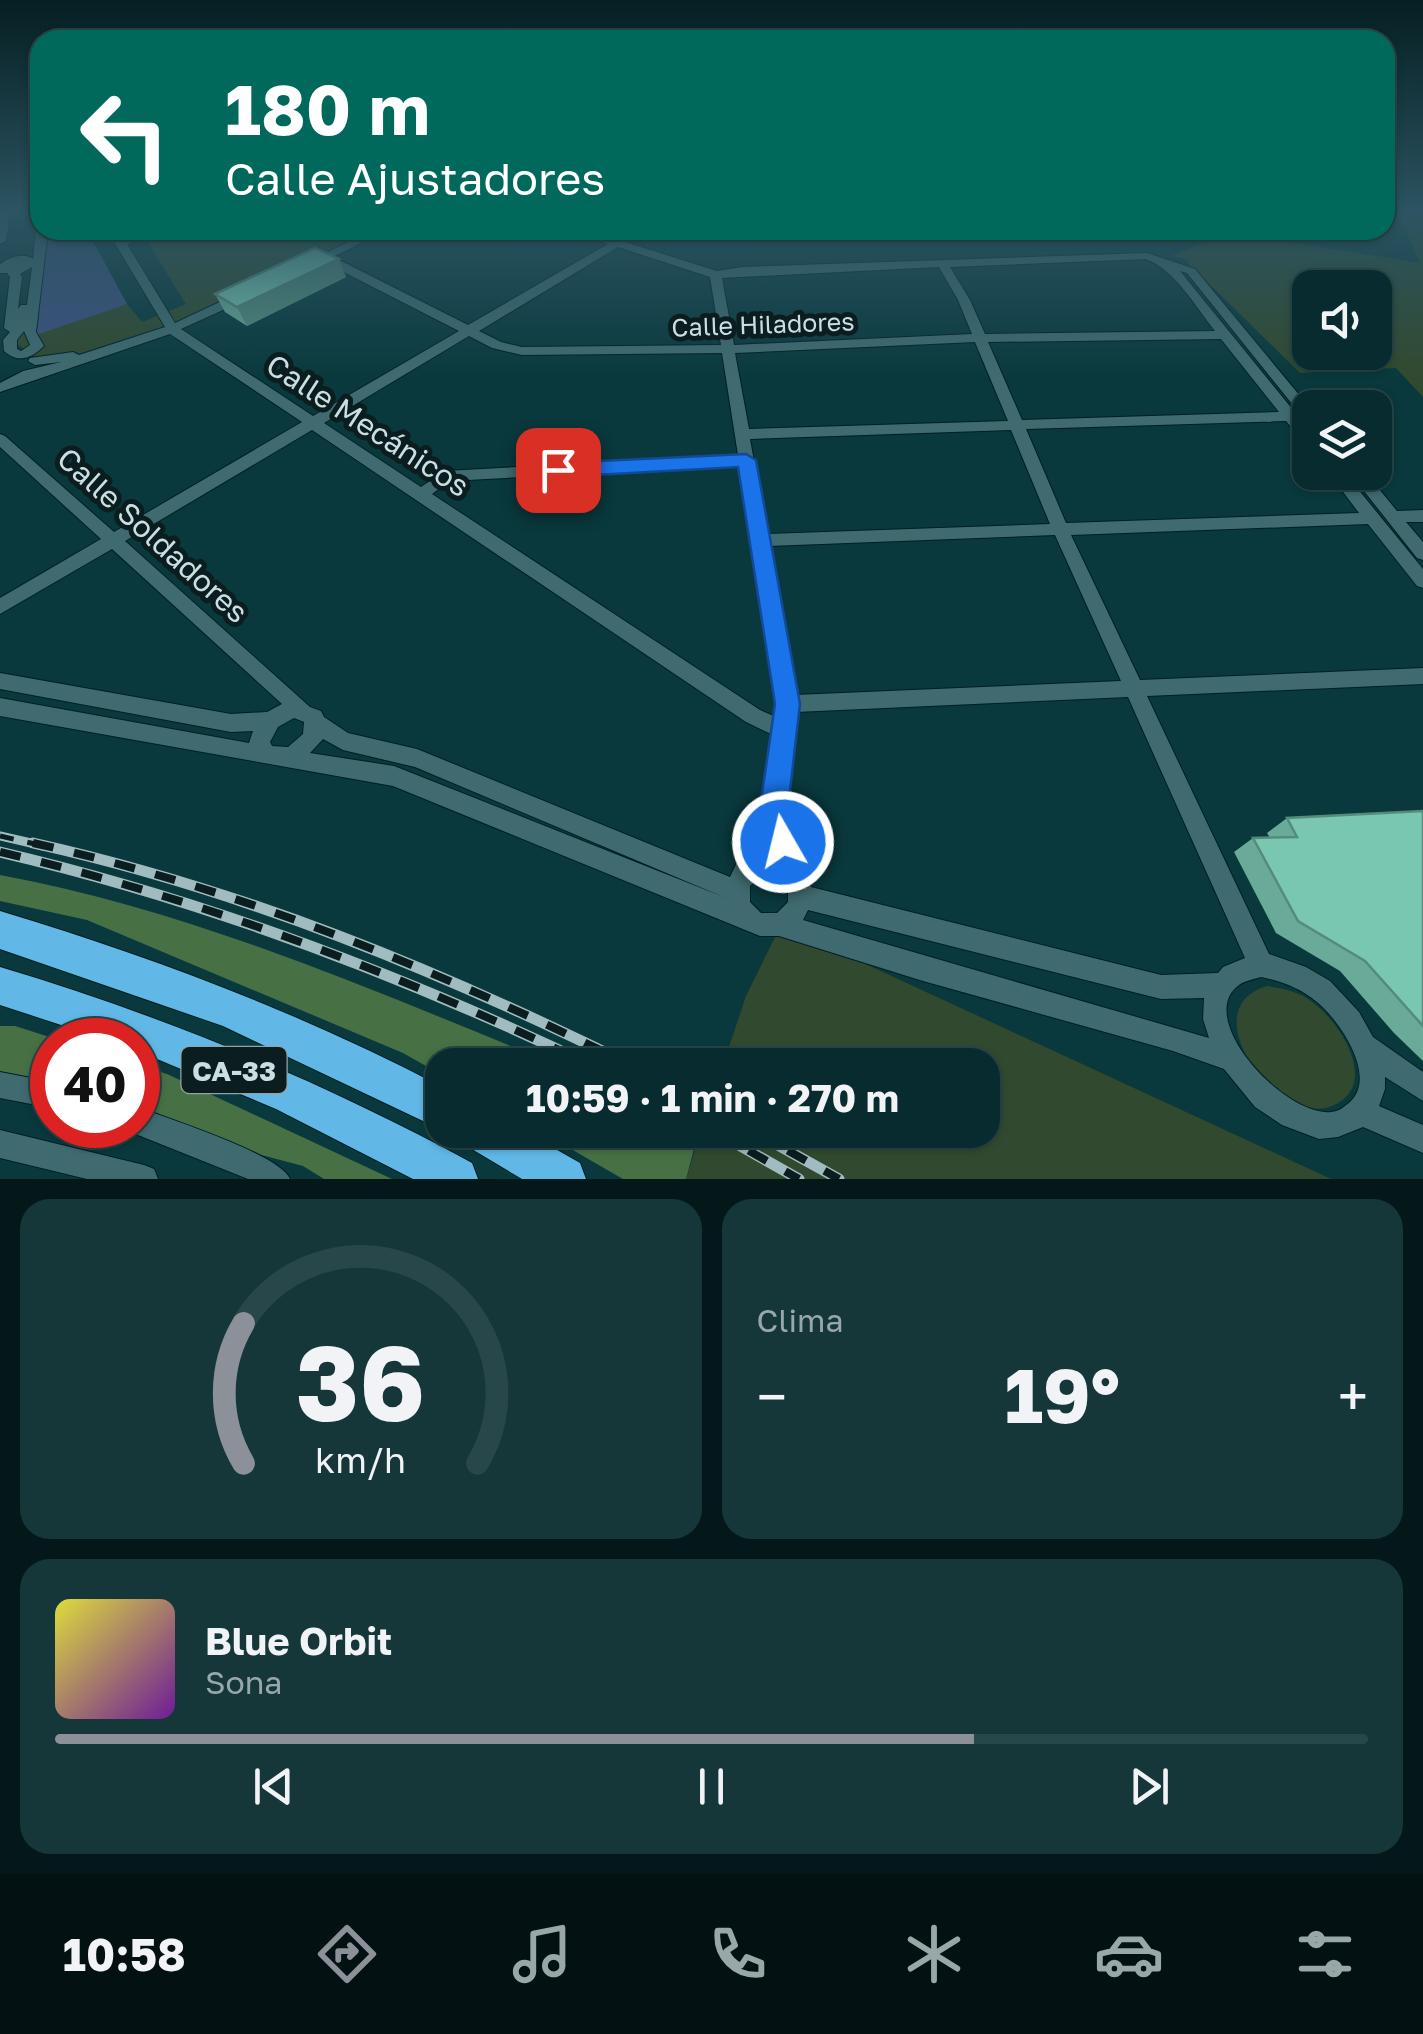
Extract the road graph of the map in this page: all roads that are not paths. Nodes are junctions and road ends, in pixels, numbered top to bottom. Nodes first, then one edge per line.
1 (20, 268) edge
2 (29, 268) edge
3 (38, 268) edge
4 (136, 268) edge
5 (346, 268) edge
6 (576, 268) edge
7 (693, 268) edge
8 (817, 268) edge
9 (945, 268) edge
10 (1169, 268) edge
11 (1184, 268) edge
12 (716, 275) junction
13 (259, 288) edge
14 (172, 329) junction
15 (470, 331) junction
16 (1226, 335) junction
17 (980, 338) junction
18 (0, 344) edge
19 (730, 349) junction
20 (94, 354) junction
21 (0, 357) edge
22 (25, 357) junction
23 (19, 380) junction
24 (0, 388) edge
25 (1292, 395) edge
26 (1290, 416) junction
27 (1292, 418) edge
28 (313, 421) junction
29 (1017, 426) junction
30 (742, 434) junction
31 (0, 439) edge
32 (746, 460) junction
33 (1349, 490) edge
34 (1371, 490) edge
35 (423, 493) junction
36 (1423, 516) edge
37 (1393, 517) junction
38 (1372, 518) junction
39 (1061, 530) junction
40 (114, 538) junction
41 (759, 540) junction
42 (1423, 554) edge
43 (1423, 581) edge
44 (0, 608) edge
45 (1423, 676) edge
46 (264, 677) junction
47 (0, 680) edge
48 (1134, 690) junction
49 (787, 704) junction
50 (0, 708) edge
51 (309, 716) junction
52 (272, 718) junction
53 (786, 731) junction
54 (274, 756) junction
55 (774, 808) junction
56 (742, 880) junction
57 (796, 885) junction
58 (749, 918) junction
59 (780, 924) junction
60 (0, 930) edge
61 (1260, 965) junction
62 (1221, 985) junction
63 (0, 986) edge
64 (1365, 1047) junction
65 (1229, 1058) junction
66 (0, 1085) edge
67 (1423, 1088) edge
68 (30, 1091) edge
69 (425, 1102) edge
70 (1362, 1112) junction
71 (160, 1129) edge
72 (1423, 1139) edge
73 (0, 1144) edge
74 (511, 1148) edge
75 (144, 1179) edge
76 (276, 1179) edge
77 (456, 1179) edge
78 (564, 1179) edge

1 - 18 street
2 - 22 street
3 - 22 street
4 - 14 street
5 - 15 street, Calle Hiladores
6 - 15 street
7 - 12 street
8 - 12 street
9 - 17 street
10 - 16 street
11 - 25 street
12 - 19 street
13 - 14 street
14 - 20 street
14 - 28 street, Calle Mecánicos
15 - 19 street, Calle Hiladores
15 - 28 street
16 - 17 street, Calle Hiladores
16 - 26 street
17 - 19 street, Calle Hiladores
17 - 29 street
19 - 30 street
20 - 22 street
20 - 23 street
21 - 22 street
22 - 23 street
23 - 24 street
26 - 27 street
26 - 29 street
28 - 35 street, Calle Mecánicos
28 - 40 street
29 - 30 street
29 - 39 street
30 - 32 street
31 - 40 street, Calle Soldadores
32 - 35 street
32 - 41 street
33 - 38 street
34 - 37 street
35 - 53 street, Calle Mecánicos
36 - 37 street
37 - 42 street
38 - 39 street
38 - 43 street
39 - 41 street
39 - 48 street
40 - 44 street
40 - 46 street, Calle Soldadores
41 - 49 street
45 - 48 street
46 - 51 street, Calle Soldadores
46 - 52 street
47 - 52 street
48 - 49 street
48 - 61 street
49 - 53 street
50 - 54 street
51 - 52 street
51 - 54 street
51 - 56 street, Calle Soldadores
52 - 54 street
53 - 55 street
54 - 58 street
55 - 56 street
55 - 57 street
56 - 57 street
56 - 58 street
57 - 59 street
57 - 62 street
58 - 59 street
59 - 65 street
60 - 69 highway, CA-33
61 - 62 street
61 - 64 street
62 - 65 street
63 - 77 highway, CA-33
64 - 67 street
64 - 70 street
65 - 70 street
66 - 68 street
70 - 72 street
71 - 76 street
73 - 75 street
74 - 78 highway

